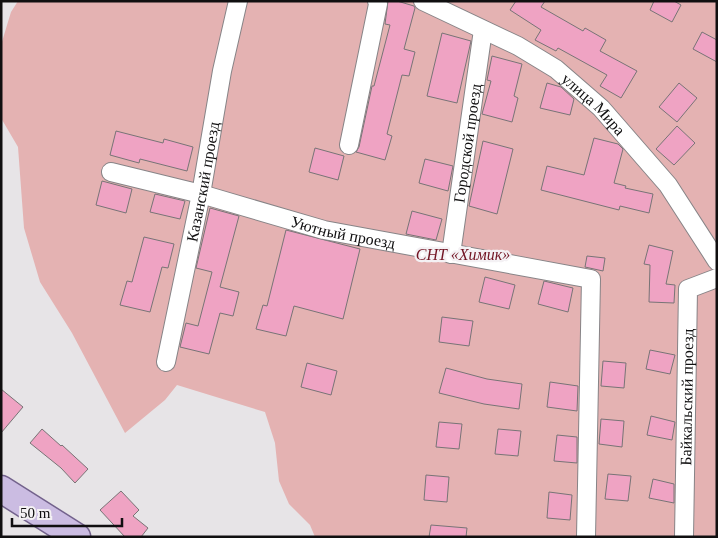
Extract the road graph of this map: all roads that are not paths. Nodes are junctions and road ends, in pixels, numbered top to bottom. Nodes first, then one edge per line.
1 (238, 1) edge
2 (377, 1) edge
3 (423, 1) edge
4 (483, 30) junction
5 (349, 146) dead end
6 (110, 172) dead end
7 (201, 194) junction
8 (451, 254) junction
9 (717, 261) edge
10 (717, 278) edge
11 (166, 362) dead end
12 (1, 489) edge
13 (77, 537) edge
14 (586, 537) edge
15 (684, 537) edge

1 - 7 street, Казанский проезд
2 - 5 street
3 - 4 street, улица Мира
4 - 8 street, Городской проезд
4 - 9 street, улица Мира
6 - 7 street, Уютный проезд
7 - 8 street, Уютный проезд
7 - 11 street, Казанский проезд
8 - 14 street, Уютный проезд
10 - 15 street, Байкальский проезд
12 - 13 main road

